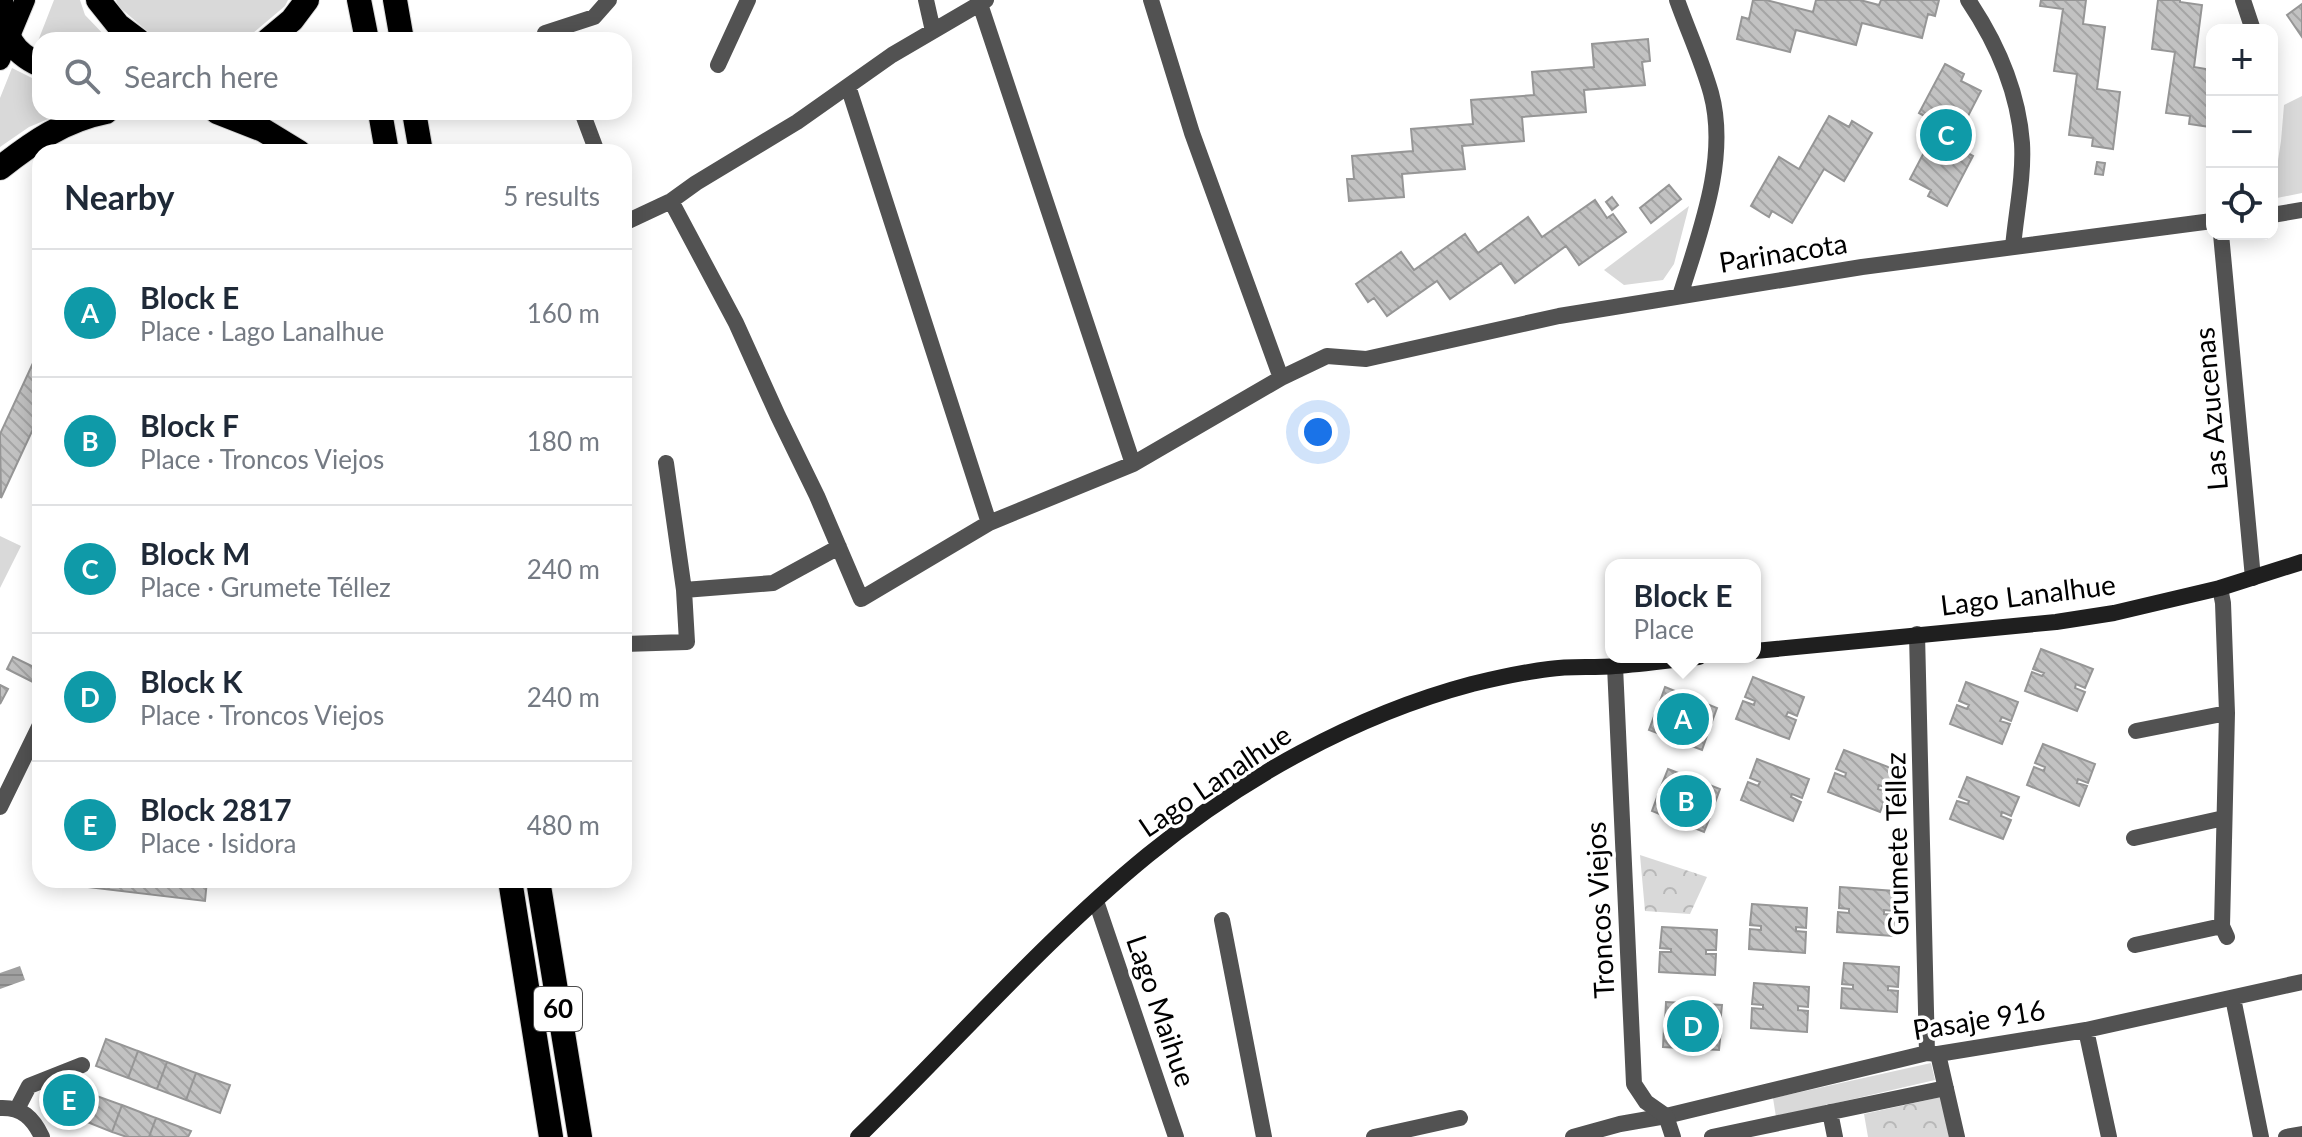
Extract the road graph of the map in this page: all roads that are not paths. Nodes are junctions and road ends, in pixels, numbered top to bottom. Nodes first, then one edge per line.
1 (1, 0) edge
2 (25, 0) edge
3 (98, 0) edge
4 (307, 0) edge
5 (359, 0) edge
6 (395, 0) edge
7 (410, 0) edge
8 (609, 0) edge
9 (748, 0) edge
10 (926, 0) edge
11 (1151, 0) edge
12 (1677, 0) edge
13 (1968, 0) edge
14 (2243, 0) edge
15 (983, 2) edge
16 (2251, 24) edge
17 (933, 31) junction
18 (127, 32) edge
19 (278, 32) edge
20 (365, 32) edge
21 (401, 32) edge
22 (412, 32) edge
23 (548, 32) edge
24 (4, 50) edge
25 (32, 61) edge
26 (718, 65) dead end
27 (848, 86) junction
28 (77, 120) edge
29 (237, 120) edge
30 (381, 120) edge
31 (417, 120) edge
32 (585, 120) edge
33 (34, 144) edge
34 (286, 144) edge
35 (386, 144) edge
36 (420, 144) edge
37 (594, 144) edge
38 (32, 145) edge
39 (0, 168) edge
40 (671, 201) junction
41 (2302, 210) edge
42 (2278, 214) edge
43 (632, 219) edge
44 (2206, 222) edge
45 (2222, 240) edge
46 (2013, 247) junction
47 (1680, 296) junction
48 (1281, 378) junction
49 (666, 463) dead end
50 (1133, 464) junction
51 (989, 523) junction
52 (839, 547) junction
53 (2302, 562) edge
54 (2253, 578) junction
55 (2220, 588) junction
56 (684, 590) junction
57 (1917, 634) junction
58 (632, 644) edge
59 (1761, 650) edge
60 (1643, 663) edge
61 (1615, 666) junction
62 (2227, 713) junction
63 (2136, 731) dead end
64 (32, 741) edge
65 (0, 807) edge
66 (2224, 818) junction
67 (2134, 838) dead end
68 (511, 888) edge
69 (539, 888) edge
70 (1096, 901) junction
71 (1222, 920) dead end
72 (2135, 945) dead end
73 (2302, 982) edge
74 (2233, 998) junction
75 (2086, 1030) junction
76 (1932, 1054) junction
77 (82, 1065) dead end
78 (1946, 1088) junction
79 (8, 1109) edge
80 (1830, 1112) junction
81 (1666, 1116) junction
82 (1460, 1118) dead end
83 (2302, 1134) edge
84 (42, 1137) edge
85 (551, 1137) edge
86 (580, 1137) edge
87 (858, 1137) edge
88 (1176, 1137) edge
89 (1264, 1137) edge
90 (1374, 1137) edge
91 (1573, 1137) edge
92 (1673, 1137) edge
93 (1712, 1137) edge
94 (1835, 1137) edge
95 (1957, 1137) edge
96 (2109, 1137) edge
97 (2261, 1137) edge
98 (2286, 1137) edge

1 - 24 highway
2 - 24 main road
3 - 18 highway
4 - 19 highway
5 - 20 highway
6 - 21 highway
7 - 22 highway
8 - 23 street
9 - 26 street
10 - 17 street
11 - 48 street
12 - 47 street
13 - 46 street
14 - 16 street
15 - 17 street
15 - 50 street
17 - 27 street
24 - 25 highway
27 - 40 street
27 - 51 street
28 - 33 highway
29 - 34 highway
30 - 35 highway
31 - 36 highway
32 - 37 street
38 - 39 highway
40 - 43 street
40 - 52 street
41 - 42 street
44 - 46 street, Parinacota
45 - 54 street, Las Azucenas
46 - 47 street, Parinacota
47 - 48 street, Parinacota
48 - 50 street, Parinacota
49 - 56 street
50 - 51 street, Parinacota
51 - 52 street, Parinacota
52 - 56 street
53 - 54 main road, Lago Lanalhue
54 - 55 main road, Lago Lanalhue
55 - 57 main road, Lago Lanalhue
55 - 62 street
56 - 58 street
57 - 59 main road, Lago Lanalhue
57 - 76 street, Grumete Téllez
60 - 61 main road, Lago Lanalhue
61 - 70 main road, Lago Lanalhue
61 - 81 street, Troncos Viejos
62 - 63 street
62 - 66 street
64 - 65 street
66 - 67 street
66 - 72 street
68 - 85 highway, 60
69 - 86 highway, 60
70 - 87 main road, Lago Lanalhue
70 - 88 street, Lago Maihue
71 - 89 street
73 - 74 street, Pasaje 916
74 - 75 street, Pasaje 916
74 - 97 street
75 - 76 street, Pasaje 916
75 - 96 street
76 - 78 street, Grumete Téllez
76 - 81 street, Pasaje 916
77 - 79 street
78 - 80 street
78 - 95 street, Grumete Téllez
79 - 84 street
80 - 93 street
80 - 94 street
81 - 91 street, Pasaje 916
81 - 92 street, Troncos Viejos
82 - 90 street
83 - 98 street

